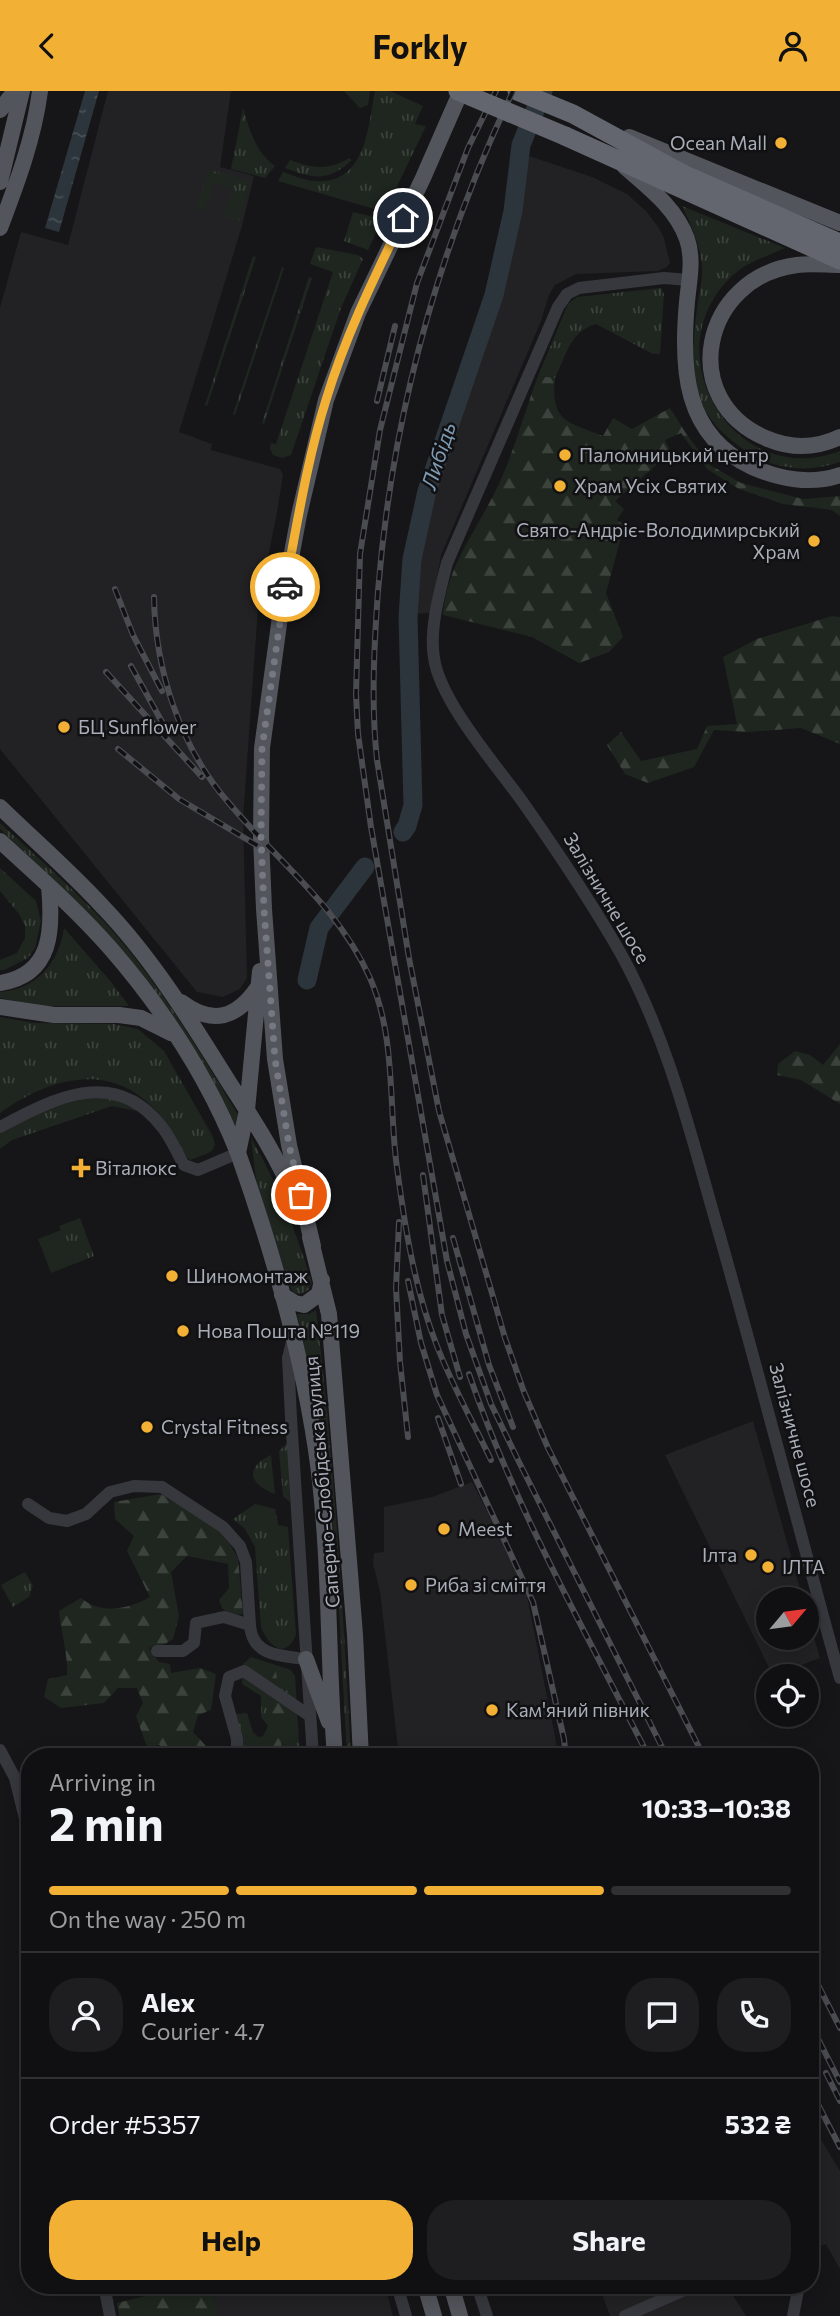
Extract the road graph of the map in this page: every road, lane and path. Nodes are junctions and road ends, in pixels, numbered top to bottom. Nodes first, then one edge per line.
1 (15, 91) edge
2 (22, 91) edge
3 (40, 91) edge
4 (52, 91) edge
5 (459, 91) edge
6 (517, 91) edge
7 (37, 109) junction
8 (0, 110) edge
9 (605, 131) junction
10 (618, 160) junction
11 (0, 182) edge
12 (683, 182) junction
13 (840, 223) edge
14 (0, 228) edge
15 (840, 243) edge
16 (840, 263) edge
17 (690, 280) junction
18 (840, 437) edge
19 (840, 475) edge
20 (0, 807) edge
21 (0, 841) edge
22 (49, 886) junction
23 (264, 909) junction
24 (0, 983) edge
25 (260, 985) junction
26 (172, 995) junction
27 (0, 1007) edge
28 (174, 1035) junction
29 (247, 1110) junction
30 (0, 1127) edge
31 (238, 1153) junction
32 (313, 1246) junction
33 (322, 1280) junction
34 (282, 1295) junction
35 (293, 1337) junction
36 (28, 1504) dead end
37 (250, 1625) junction
38 (157, 1651) dead end
39 (306, 1659) junction
40 (840, 1678) edge
41 (310, 1716) junction
42 (334, 1737) junction
43 (237, 1748) edge
44 (312, 1748) edge
45 (335, 1748) edge
46 (361, 1748) edge
47 (0, 1750) edge
48 (21, 1802) edge
49 (106, 2294) edge
50 (400, 2294) edge
51 (428, 2294) edge
52 (454, 2294) edge
53 (480, 2294) edge
54 (675, 2294) edge
55 (797, 2294) edge
56 (110, 2316) edge
57 (407, 2316) edge
58 (434, 2316) edge
59 (460, 2316) edge
60 (487, 2316) edge
61 (625, 2316) edge
62 (793, 2316) edge

1 - 8 main road
2 - 11 main road
3 - 7 main road
4 - 7 main road
5 - 10 highway, bridge
5 - 23 main road
6 - 9 highway
7 - 14 main road
9 - 12 highway
9 - 13 main road
10 - 12 highway
10 - 17 main road
12 - 15 highway
12 - 16 highway
16 - 18 main road
17 - 19 main road
17 - 40 street, Залізничне шосе
20 - 26 main road, Саперно-Слобідська вулиця
21 - 22 main road, Саперно-Слобідська вулиця
22 - 24 main road
22 - 28 main road, Саперно-Слобідська вулиця
23 - 25 main road
23 - 32 main road
25 - 26 main road
25 - 29 main road
26 - 29 main road, Саперно-Слобідська вулиця
27 - 28 main road
28 - 31 main road, Саперно-Слобідська вулиця
29 - 31 main road
29 - 32 main road, Саперно-Слобідська вулиця
30 - 31 street
31 - 34 main road, Саперно-Слобідська вулиця
32 - 33 main road, Саперно-Слобідська вулиця
33 - 34 main road
33 - 46 main road, Саперно-Слобідська вулиця
34 - 35 main road, Саперно-Слобідська вулиця
35 - 39 street, Саперно-Слобідська вулиця
35 - 42 main road, Саперно-Слобідська вулиця
36 - 37 street
37 - 38 street
37 - 39 street
39 - 41 street, Саперно-Слобідська вулиця
39 - 42 main road
41 - 43 street
41 - 44 street, Саперно-Слобідська вулиця
42 - 45 main road, Саперно-Слобідська вулиця
47 - 48 street
49 - 56 street
50 - 57 street
51 - 58 main road
52 - 59 main road
53 - 60 street
54 - 61 street
55 - 62 street

